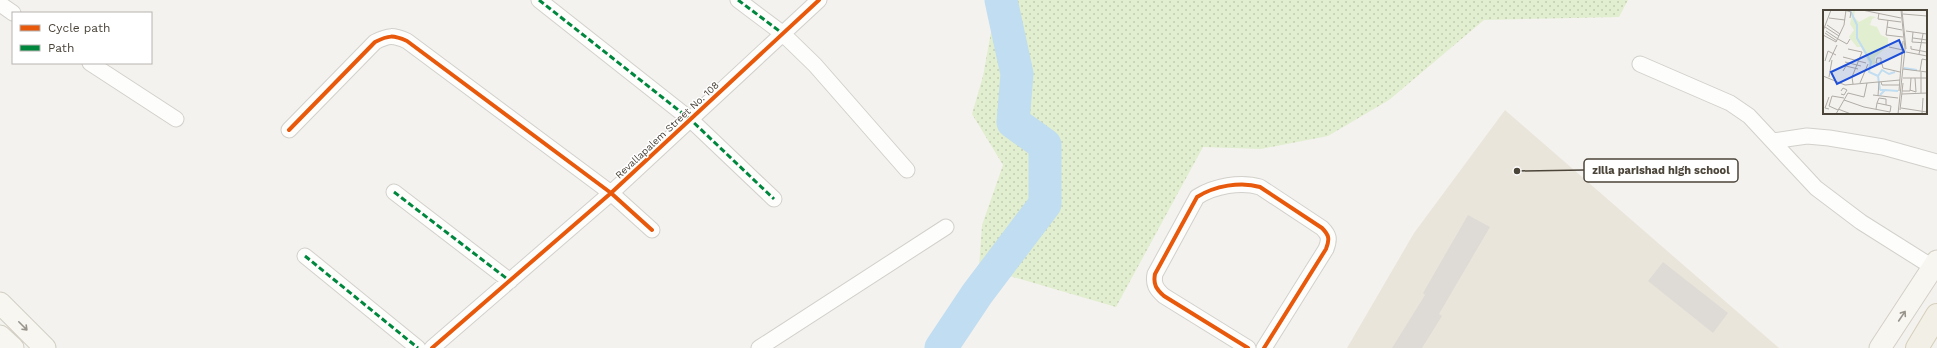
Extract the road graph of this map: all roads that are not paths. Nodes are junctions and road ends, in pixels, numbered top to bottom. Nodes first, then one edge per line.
1 (539, 0) edge
2 (738, 0) edge
3 (819, 0) edge
4 (0, 4) edge
5 (12, 12) edge
6 (782, 33) junction
7 (92, 64) edge
8 (1640, 64) dead end
9 (176, 119) dead end
10 (691, 120) junction
11 (289, 130) dead end
12 (1773, 141) junction
13 (1937, 162) edge
14 (907, 170) dead end
15 (394, 192) dead end
16 (611, 193) junction
17 (774, 199) dead end
18 (946, 227) dead end
19 (652, 230) dead end
20 (305, 256) dead end
21 (1935, 264) edge
22 (516, 276) junction
23 (0, 303) edge
24 (1937, 315) edge
25 (0, 336) edge
26 (13, 348) edge
27 (45, 348) edge
28 (418, 348) edge
29 (432, 348) edge
30 (759, 348) edge
31 (1248, 348) edge
32 (1264, 348) edge
33 (1880, 348) edge
34 (1917, 348) edge

1 - 10 street
2 - 6 street
3 - 6 street, Revallapalem Street No. 108
4 - 5 street
6 - 10 street, Revallapalem Street No. 108
6 - 14 street
7 - 9 street
8 - 12 street
10 - 16 street, Revallapalem Street No. 108
10 - 17 street
11 - 16 street
12 - 13 street
12 - 21 street
15 - 22 street
16 - 19 street
16 - 22 street, Revallapalem Street No. 108
18 - 30 street
20 - 28 street
33 -> 21 street
22 - 29 street, Revallapalem Street No. 108
23 -> 27 street
24 - 34 main road
25 - 26 street
31 - 32 street

